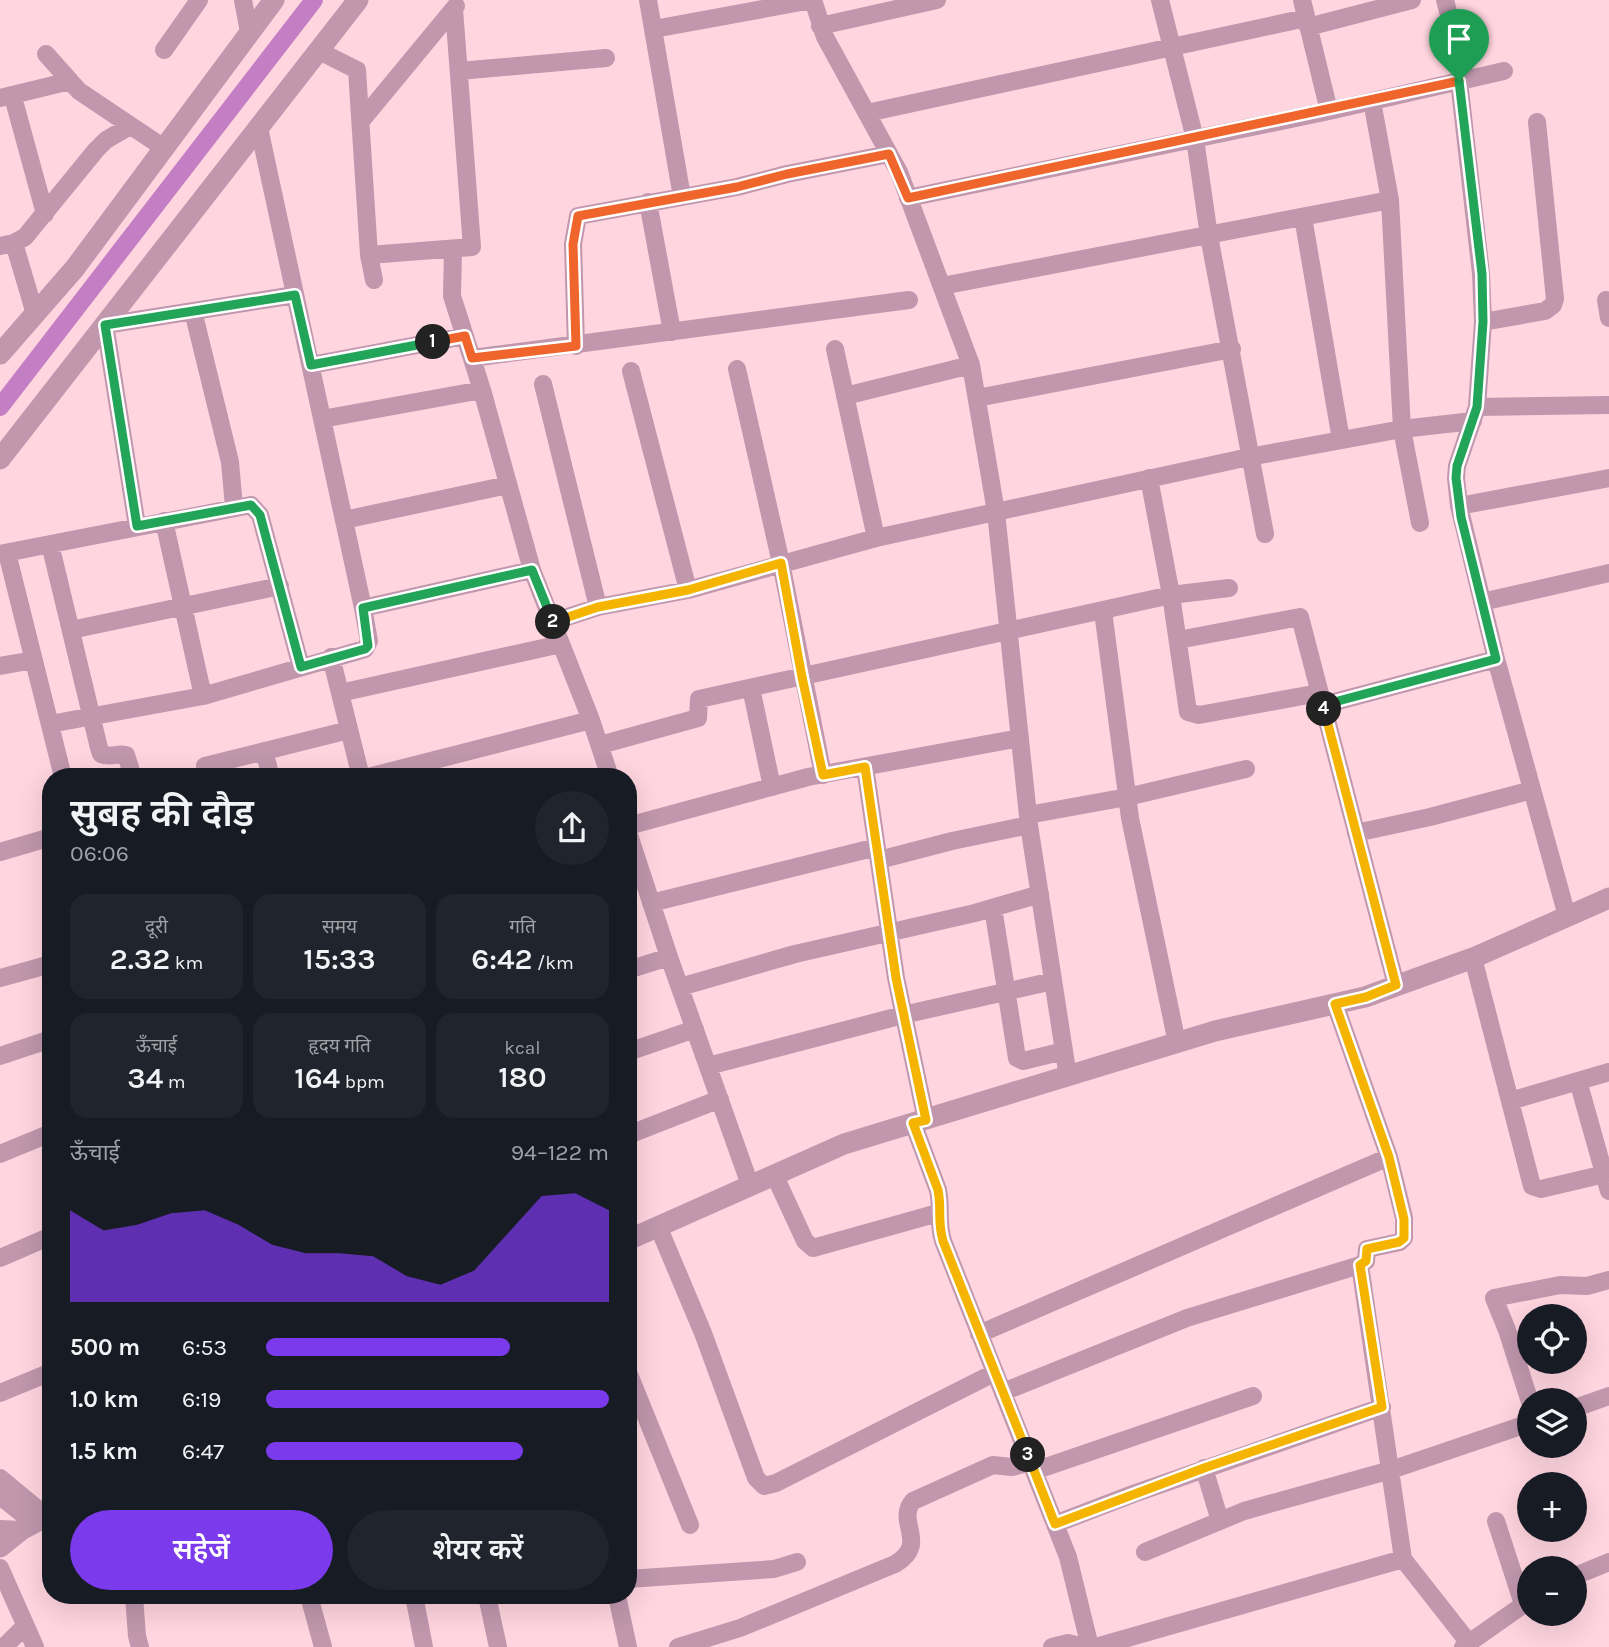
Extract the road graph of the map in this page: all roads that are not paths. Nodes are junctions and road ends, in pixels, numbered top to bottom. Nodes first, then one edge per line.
1 (199, 0) edge
2 (243, 0) edge
3 (274, 0) edge
4 (358, 0) edge
5 (648, 0) edge
6 (813, 0) edge
7 (937, 0) edge
8 (1160, 0) edge
9 (1412, 0) edge
10 (1445, 0) edge
11 (457, 4) edge
12 (1306, 15) edge
13 (820, 26) junction
14 (654, 29) junction
15 (249, 33) junction
16 (1172, 47) junction
17 (163, 50) dead end
18 (319, 51) junction
19 (46, 54) dead end
20 (606, 58) dead end
21 (459, 71) junction
22 (1504, 71) dead end
23 (70, 81) junction
24 (1463, 81) junction
25 (6, 97) edge
26 (1372, 101) junction
27 (1329, 111) junction
28 (867, 113) junction
29 (360, 121) junction
30 (1537, 122) dead end
31 (130, 126) junction
32 (259, 128) junction
33 (1195, 139) junction
34 (163, 148) junction
35 (889, 154) junction
36 (682, 197) junction
37 (908, 198) junction
38 (1390, 200) junction
39 (648, 202) junction
40 (45, 214) junction
41 (1303, 217) junction
42 (1209, 236) junction
43 (7, 245) edge
44 (453, 249) junction
45 (369, 255) junction
46 (374, 280) dead end
47 (942, 286) junction
48 (295, 295) junction
49 (1606, 299) dead end
50 (909, 300) dead end
51 (193, 311) junction
52 (36, 314) junction
53 (1609, 318) edge
54 (1483, 322) junction
55 (105, 325) junction
56 (672, 332) junction
57 (465, 336) junction
58 (576, 346) junction
59 (835, 349) dead end
60 (1232, 349) junction
61 (0, 354) edge
62 (472, 358) junction
63 (311, 365) junction
64 (971, 365) junction
65 (737, 369) dead end
66 (631, 371) dead end
67 (543, 384) dead end
68 (482, 390) junction
69 (845, 396) junction
70 (977, 398) junction
71 (1609, 405) edge
72 (1475, 414) junction
73 (322, 419) junction
74 (1402, 429) junction
75 (1341, 440) junction
76 (1249, 457) junction
77 (0, 459) edge
78 (1149, 478) junction
79 (1609, 478) edge
80 (508, 485) junction
81 (1460, 506) junction
82 (234, 507) junction
83 (996, 512) junction
84 (344, 520) junction
85 (164, 521) junction
86 (1420, 523) dead end
87 (137, 526) junction
88 (1265, 534) dead end
89 (876, 538) junction
90 (50, 544) junction
91 (3, 554) edge
92 (781, 563) junction
93 (532, 570) junction
94 (1609, 573) edge
95 (280, 586) junction
96 (1229, 589) dead end
97 (688, 590) junction
98 (1171, 595) junction
99 (1482, 603) junction
100 (183, 605) junction
101 (598, 607) junction
102 (363, 608) junction
103 (1104, 611) junction
104 (552, 622) junction
105 (71, 629) junction
106 (1009, 632) junction
107 (1178, 639) junction
108 (561, 644) junction
109 (331, 657) junction
110 (1496, 659) junction
111 (34, 660) junction
112 (0, 666) edge
113 (301, 667) junction
114 (802, 677) junction
115 (751, 688) junction
116 (340, 693) junction
117 (203, 696) junction
118 (1321, 699) junction
119 (92, 717) junction
120 (591, 720) junction
121 (50, 724) junction
122 (349, 730) junction
123 (1020, 738) junction
124 (600, 745) junction
125 (264, 751) junction
126 (205, 766) dead end
127 (865, 767) junction
128 (61, 768) edge
129 (130, 768) edge
130 (269, 768) edge
131 (359, 768) edge
132 (403, 768) edge
133 (607, 768) edge
134 (1246, 769) dead end
135 (823, 775) junction
136 (772, 787) junction
137 (1532, 790) junction
138 (1127, 797) junction
139 (1029, 820) junction
140 (637, 824) edge
141 (1356, 833) junction
142 (42, 840) edge
143 (0, 852) edge
144 (878, 854) junction
145 (637, 872) edge
146 (642, 894) edge
147 (1040, 894) junction
148 (1609, 898) edge
149 (993, 908) junction
150 (1567, 916) junction
151 (889, 933) junction
152 (669, 957) junction
153 (1473, 958) junction
154 (42, 966) edge
155 (637, 967) edge
156 (0, 978) edge
157 (1053, 981) junction
158 (1396, 985) junction
159 (680, 987) junction
160 (1006, 991) junction
161 (1335, 1004) junction
162 (903, 1015) junction
163 (695, 1029) junction
164 (42, 1042) edge
165 (1177, 1042) junction
166 (637, 1049) edge
167 (1064, 1051) junction
168 (0, 1056) edge
169 (708, 1066) junction
170 (1609, 1072) edge
171 (1068, 1077) junction
172 (1578, 1082) junction
173 (720, 1099) junction
174 (1510, 1101) junction
175 (919, 1122) junction
176 (637, 1131) edge
177 (42, 1137) edge
178 (0, 1154) edge
179 (1389, 1157) junction
180 (775, 1174) junction
181 (1607, 1180) edge
182 (750, 1185) junction
183 (938, 1213) junction
184 (658, 1226) junction
185 (637, 1236) edge
186 (42, 1241) edge
187 (0, 1258) edge
188 (1360, 1265) junction
189 (1609, 1280) edge
190 (979, 1334) junction
191 (994, 1373) junction
192 (42, 1376) edge
193 (1526, 1388) edge
194 (1003, 1392) junction
195 (0, 1393) edge
196 (637, 1394) edge
197 (1253, 1396) dead end
198 (1609, 1396) edge
199 (1587, 1404) edge
200 (1382, 1407) junction
201 (1517, 1427) edge
202 (1032, 1466) junction
203 (1204, 1468) junction
204 (1391, 1470) junction
205 (0, 1478) edge
206 (0, 1496) edge
207 (1220, 1521) junction
208 (1496, 1521) dead end
209 (30, 1522) edge
210 (1055, 1524) junction
211 (690, 1525) dead end
212 (0, 1547) edge
213 (1145, 1552) dead end
214 (1403, 1559) junction
215 (796, 1562) dead end
216 (1609, 1562) edge
217 (0, 1568) edge
218 (1587, 1572) edge
219 (637, 1578) edge
220 (1517, 1578) edge
221 (135, 1604) edge
222 (311, 1604) edge
223 (416, 1604) edge
224 (489, 1604) edge
225 (619, 1604) edge
226 (1517, 1608) edge
227 (24, 1627) junction
228 (1466, 1645) edge
229 (4, 1647) edge
230 (34, 1647) edge
231 (140, 1647) edge
232 (323, 1647) edge
233 (424, 1647) edge
234 (498, 1647) edge
235 (628, 1647) edge
236 (678, 1647) edge
237 (1052, 1647) edge
238 (1084, 1647) edge
239 (1090, 1647) edge
240 (1097, 1647) edge

1 - 17 street
2 - 15 street
3 - 15 street
4 - 18 street
5 - 14 street
6 - 13 street
6 - 14 street
7 - 13 street
8 - 16 street
9 - 12 street
10 - 24 street
11 - 21 street
11 - 29 street
12 - 16 street
12 - 27 street
13 - 28 street
14 - 36 street
15 - 34 street
16 - 28 street
16 - 33 street
18 - 29 street
18 - 32 street
19 - 23 street
20 - 21 street
21 - 44 street
22 - 24 street
23 - 25 street
23 - 31 street
24 - 26 street
24 - 54 street
25 - 40 street
26 - 27 street
26 - 38 street
27 - 33 street
28 - 35 street
29 - 45 street
30 - 54 street
31 - 34 street
31 - 40 street
32 - 48 street
32 - 55 street
33 - 37 street
33 - 42 street
34 - 52 street
35 - 36 street
35 - 37 street
36 - 39 street
37 - 47 street
38 - 41 street
38 - 74 street
39 - 56 street
39 - 58 street
40 - 43 street
41 - 42 street
41 - 75 street
42 - 47 street
42 - 60 street
43 - 52 street
44 - 45 street
44 - 57 street
45 - 46 street
47 - 64 street
48 - 51 street
48 - 63 street
49 - 53 street
50 - 56 street
51 - 55 street
51 - 82 street
52 - 61 street
54 - 72 street
55 - 77 street
55 - 87 street
56 - 58 street
57 - 62 street
57 - 63 street
58 - 62 street
59 - 69 street
60 - 70 street
60 - 76 street
62 - 68 street
63 - 73 street
64 - 69 street
64 - 70 street
65 - 92 street
66 - 97 street
67 - 101 street
68 - 73 street
68 - 80 street
69 - 89 street
70 - 83 street
71 - 72 street
72 - 74 street
72 - 81 street
73 - 84 street
74 - 75 street
74 - 86 street
75 - 76 street
76 - 78 street
76 - 88 street
78 - 83 street
78 - 98 street
79 - 81 street
80 - 84 street
80 - 93 street
81 - 99 street
82 - 85 street
82 - 95 street
83 - 89 street
83 - 106 street
84 - 102 street
85 - 87 street
85 - 100 street
87 - 90 street
89 - 92 street
90 - 91 street
90 - 105 street
91 - 111 street
92 - 97 street
92 - 114 street
93 - 102 street
93 - 104 street
94 - 99 street
95 - 100 street
95 - 113 street
96 - 98 street
97 - 101 street
98 - 103 street
98 - 107 street
99 - 110 street
100 - 105 street
100 - 117 street
101 - 104 street
102 - 109 street
103 - 106 street
103 - 138 street
104 - 108 street
105 - 119 street
106 - 114 street
106 - 123 street
107 - 118 street
107 - 118 street
108 - 116 street
108 - 120 street
109 - 113 street
109 - 116 street
110 - 118 street
110 - 137 street
111 - 112 street
111 - 121 street
113 - 117 street
114 - 115 street
114 - 135 street
115 - 124 street
115 - 136 street
116 - 122 street
117 - 119 street
118 - 141 street
119 - 121 street
119 - 129 street
120 - 124 street
120 - 132 street
121 - 128 street
122 - 125 street
122 - 131 street
123 - 127 street
123 - 139 street
124 - 133 street
125 - 126 street
125 - 130 street
127 - 135 street
127 - 144 street
134 - 138 street
135 - 136 street
136 - 140 street
137 - 141 street
137 - 150 street
138 - 139 street
138 - 165 street
139 - 144 street
139 - 147 street
141 - 158 street
142 - 143 street
144 - 146 street
144 - 151 street
145 - 146 street
146 - 152 street
147 - 149 street
147 - 157 street
148 - 150 street
149 - 151 street
149 - 160 street
150 - 153 street
151 - 159 street
151 - 162 street
152 - 155 street
152 - 159 street
153 - 158 street
153 - 174 street
154 - 156 street
157 - 160 street
157 - 167 street
158 - 161 street
159 - 163 street
160 - 162 street
160 - 167 street
161 - 165 street
161 - 179 street
162 - 169 street
162 - 175 street
163 - 166 street
163 - 169 street
164 - 168 street
165 - 171 street
167 - 171 street
169 - 173 street
170 - 172 street
171 - 175 street
172 - 174 street
172 - 181 street
173 - 176 street
173 - 182 street
174 - 181 street
175 - 180 street
175 - 183 street
177 - 178 street
179 - 188 street
179 - 190 street
180 - 182 street
180 - 183 street
182 - 184 street
183 - 190 street
184 - 185 street
184 - 191 street
186 - 187 street
188 - 194 street
188 - 200 street
189 - 193 street
190 - 191 street
191 - 194 street
192 - 195 street
194 - 202 street
196 - 211 street
197 - 202 street
198 - 199 street
200 - 203 street
200 - 204 street
201 - 204 street
202 - 210 street
202 - 236 street
203 - 207 street
203 - 210 street
204 - 207 street
204 - 214 street
205 - 209 street
206 - 209 street
207 - 213 street
208 - 220 street
209 - 212 street
210 - 239 street
214 - 228 street
214 - 240 street
215 - 219 street
216 - 218 street
217 - 227 street
221 - 231 street
222 - 232 street
223 - 233 street
224 - 234 street
225 - 235 street
226 - 228 street
227 - 229 street
227 - 230 street
237 - 238 street

